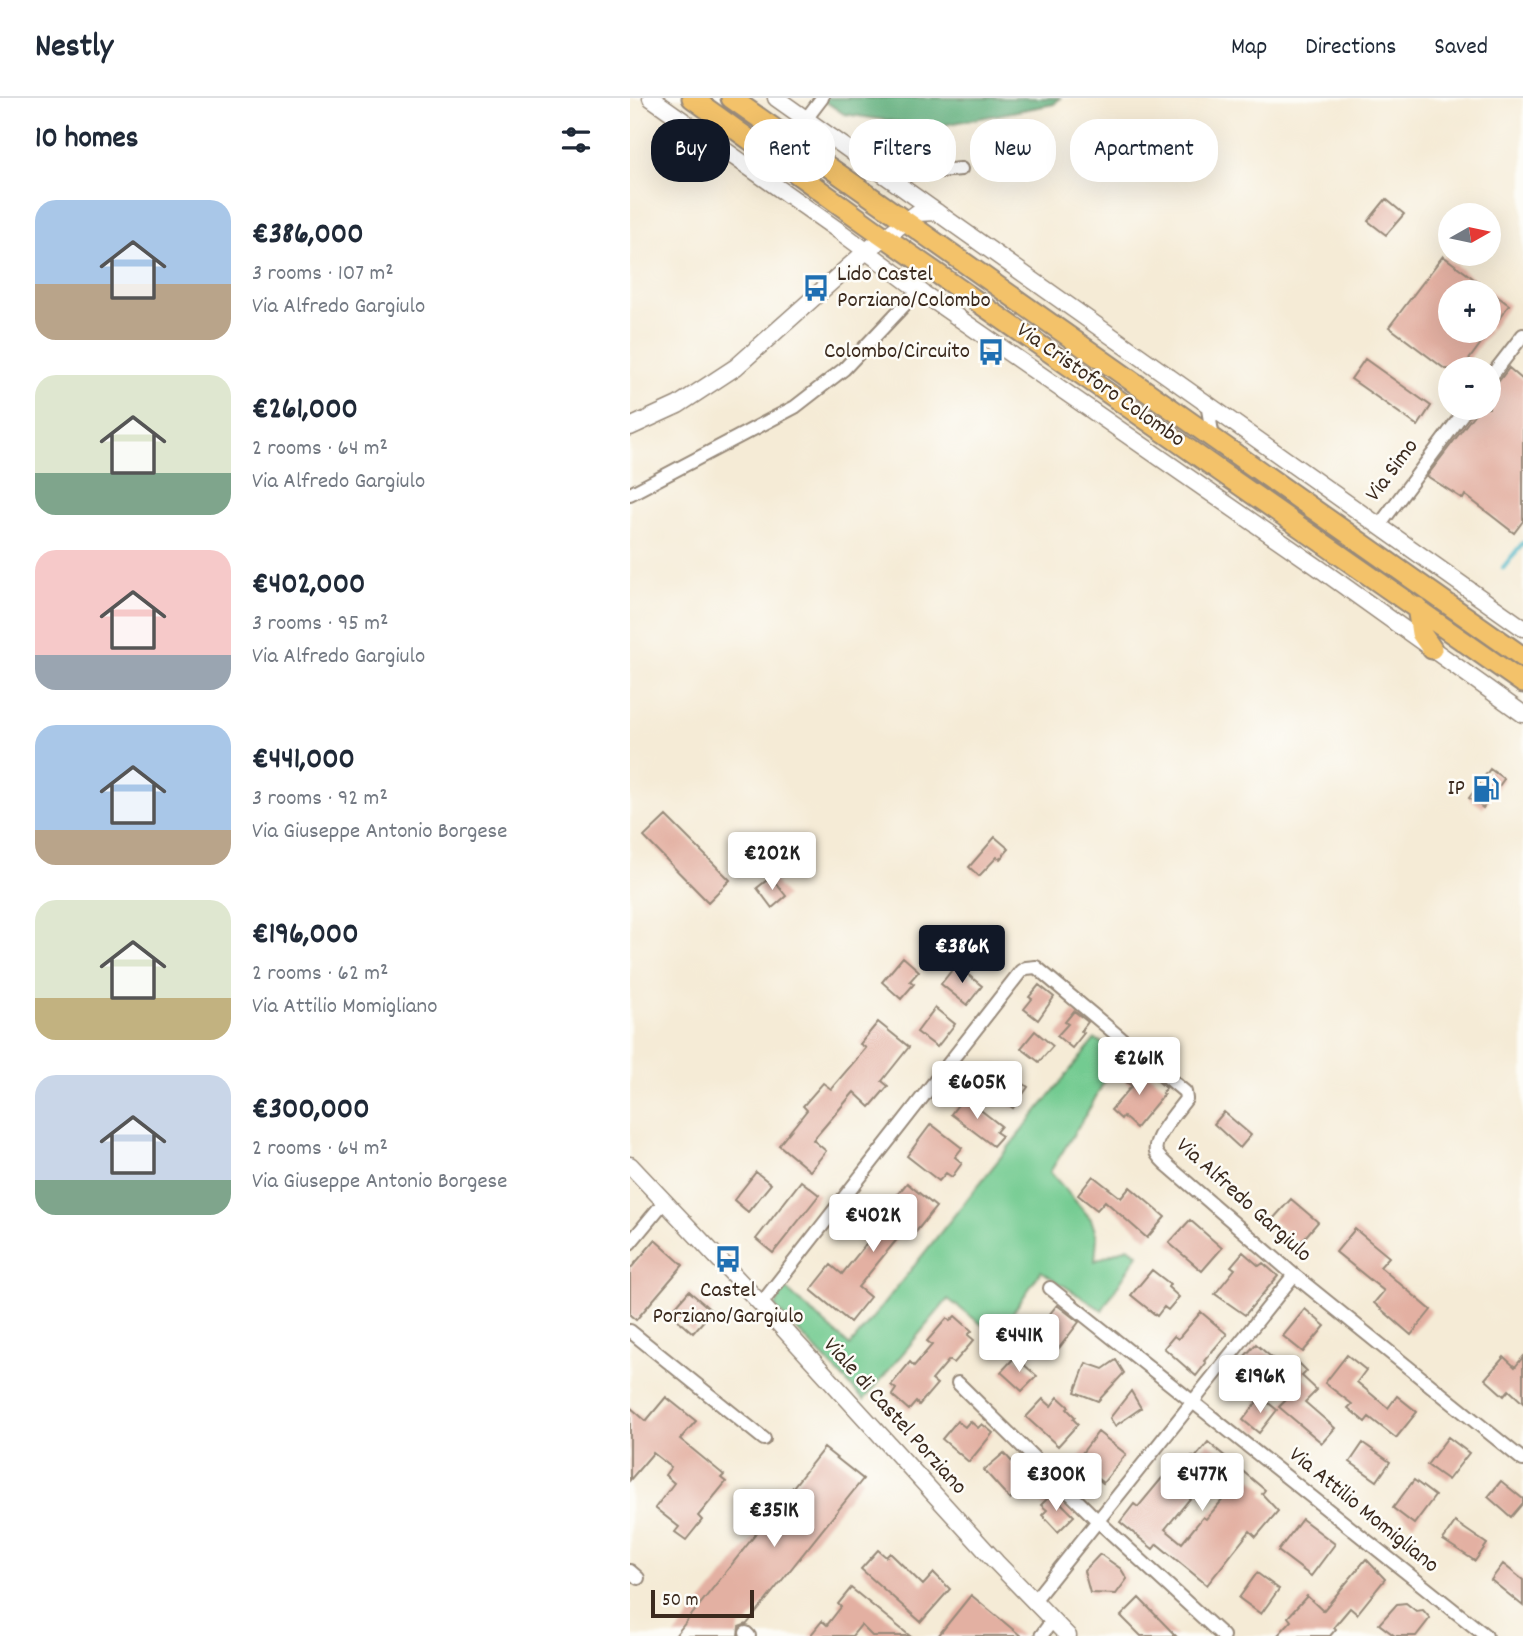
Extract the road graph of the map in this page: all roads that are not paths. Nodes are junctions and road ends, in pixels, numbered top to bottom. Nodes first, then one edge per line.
1 (651, 98) edge
2 (691, 98) edge
3 (731, 98) edge
4 (776, 98) edge
5 (822, 98) edge
6 (806, 119) joint
7 (956, 169) edge
8 (961, 169) dead end
9 (895, 182) edge
10 (937, 212) junction
11 (906, 220) junction
12 (884, 237) junction
13 (865, 252) junction
14 (924, 294) junction
15 (1523, 335) edge
16 (1501, 363) edge
17 (1208, 404) junction
18 (1458, 420) edge
19 (630, 427) edge
20 (1213, 438) junction
21 (630, 494) edge
22 (1379, 526) junction
23 (1417, 607) junction
24 (1523, 628) edge
25 (1432, 649) junction
26 (1523, 657) edge
27 (1523, 682) edge
28 (1523, 713) edge
29 (630, 1165) edge
30 (664, 1202) junction
31 (630, 1244) edge
32 (1294, 1275) junction
33 (1050, 1288) dead end
34 (761, 1304) junction
35 (630, 1331) edge
36 (958, 1383) dead end
37 (1193, 1402) junction
38 (764, 1439) dead end
39 (1523, 1460) edge
40 (1097, 1520) junction
41 (1033, 1602) junction
42 (1052, 1621) junction
43 (1041, 1636) edge
44 (1068, 1636) edge
45 (1223, 1636) edge
46 (1486, 1636) edge

1 - 13 street, Via Cristoforo Colombo
2 - 12 main road, Via Cristoforo Colombo
3 - 11 main road, Via Cristoforo Colombo
4 - 6 street, Via Cristoforo Colombo
5 - 6 street
7 - 8 street
9 - 10 street, Via Cristoforo Colombo
10 - 11 street
10 - 17 street, Via Cristoforo Colombo
11 - 12 street
11 - 20 main road, Via Cristoforo Colombo
12 - 13 street
12 - 23 main road, Via Cristoforo Colombo
13 - 14 street, Via Cristoforo Colombo
13 - 19 street
14 - 21 street
14 - 25 street, Via Cristoforo Colombo
15 - 16 street
17 - 20 street
17 - 22 street, Via Cristoforo Colombo
18 - 22 street, Via Simo
20 - 26 main road, Via Cristoforo Colombo
22 - 24 street, Via Cristoforo Colombo
23 - 25 main road
23 - 27 main road, Via Cristoforo Colombo
25 - 28 street, Via Cristoforo Colombo
29 - 30 street, Viale di Castel Porziano
30 - 31 street
30 - 34 street, Viale di Castel Porziano
32 - 34 street, Via Alfredo Gargiulo
32 - 37 street
32 - 39 street, Via Alfredo Gargiulo
33 - 37 street, Via Attilio Momigliano
34 - 41 street, Viale di Castel Porziano
35 - 38 street
36 - 40 street
37 - 40 street
37 - 46 street, Via Attilio Momigliano
40 - 41 street
40 - 45 street
41 - 42 street, Viale di Castel Porziano
42 - 43 street
42 - 44 street, Viale di Castel Porziano

